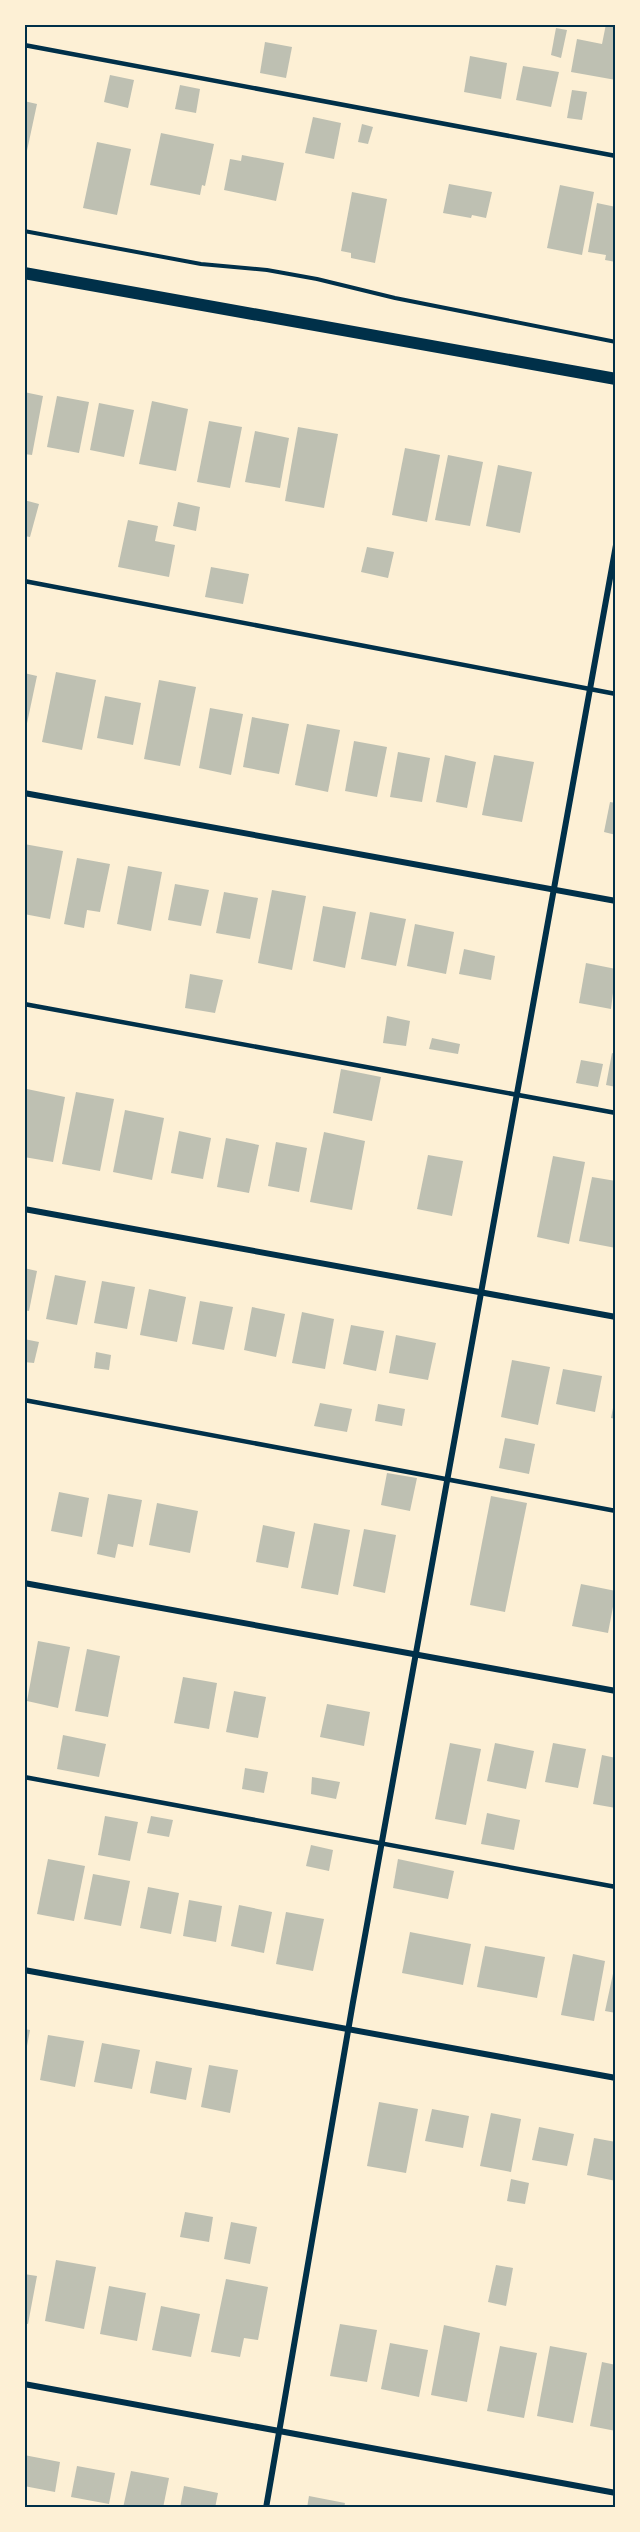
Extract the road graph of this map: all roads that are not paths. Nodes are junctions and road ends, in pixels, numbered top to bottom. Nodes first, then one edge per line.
1 (24, 45) edge
2 (616, 156) edge
3 (24, 273) edge
4 (616, 379) edge
5 (616, 545) edge
6 (24, 581) edge
7 (590, 690) junction
8 (616, 694) edge
9 (24, 793) edge
10 (555, 889) junction
11 (616, 900) edge
12 (24, 1004) edge
13 (517, 1095) junction
14 (616, 1113) edge
15 (24, 1209) edge
16 (481, 1292) junction
17 (616, 1317) edge
18 (24, 1400) edge
19 (447, 1479) junction
20 (616, 1510) edge
21 (24, 1583) edge
22 (416, 1655) junction
23 (616, 1691) edge
24 (24, 1777) edge
25 (381, 1845) junction
26 (616, 1887) edge
27 (24, 1970) edge
28 (348, 2029) junction
29 (616, 2078) edge
30 (24, 2384) edge
31 (280, 2432) junction
32 (616, 2493) edge
33 (266, 2508) edge

1 - 2 lane
3 - 4 main road
5 - 7 street
6 - 7 lane
7 - 8 lane
7 - 10 street
9 - 10 street
10 - 11 street
10 - 13 street
12 - 13 lane
13 - 14 lane
13 - 16 street
15 - 16 street
16 - 17 street
16 - 19 street
18 - 19 lane
19 - 20 lane
19 - 22 street
21 - 22 street
22 - 23 street
22 - 25 street
24 - 25 lane
25 - 26 lane
25 - 28 street
27 - 28 street
28 - 29 street
28 - 31 street
30 - 31 street
31 - 32 street
31 - 33 street

